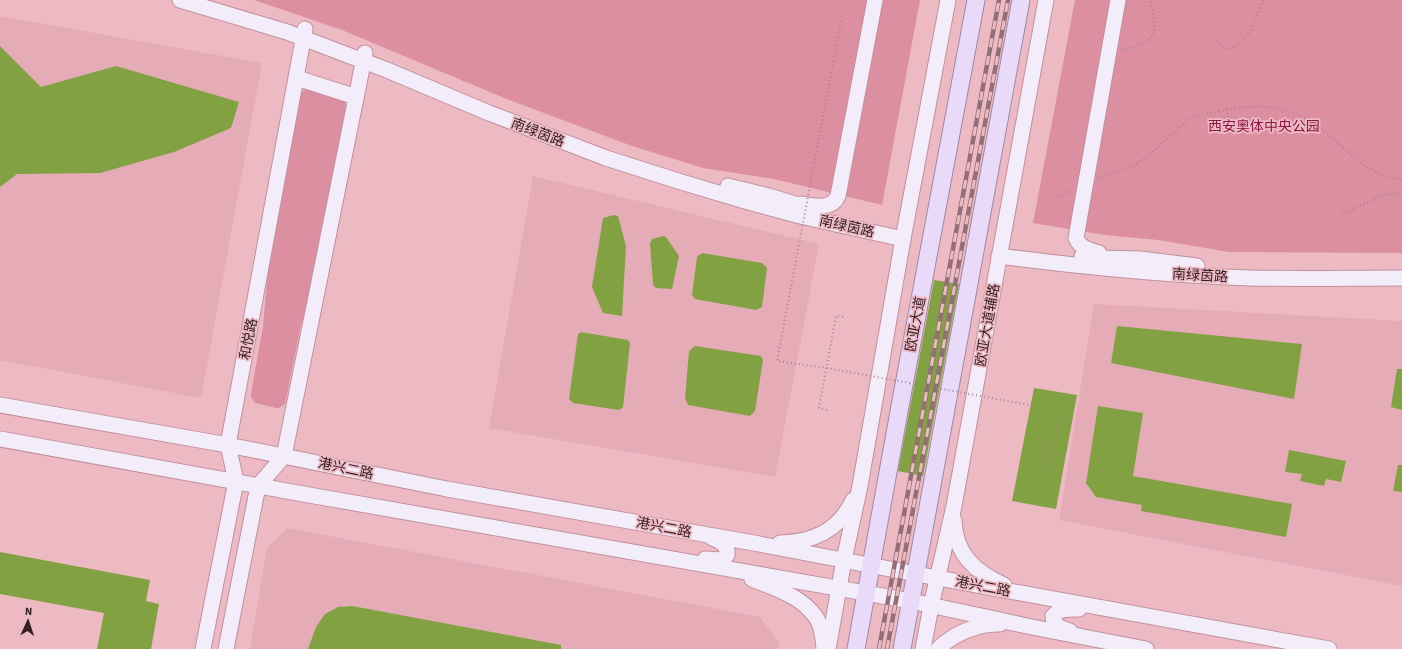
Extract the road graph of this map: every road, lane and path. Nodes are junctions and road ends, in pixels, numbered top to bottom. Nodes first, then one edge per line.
1 (180, 0) edge
2 (211, 0) edge
3 (875, 0) edge
4 (948, 0) edge
5 (976, 0) edge
6 (1021, 0) edge
7 (1046, 0) edge
8 (1118, 0) edge
9 (1150, 0) edge
10 (1263, 0) edge
11 (841, 22) dead end
12 (304, 34) junction
13 (1217, 41) dead end
14 (1109, 50) junction
15 (364, 57) junction
16 (296, 78) junction
17 (356, 97) junction
18 (1226, 109) junction
19 (1235, 133) dead end
20 (1402, 180) edge
21 (1085, 184) junction
22 (1402, 193) edge
23 (1058, 196) dead end
24 (791, 203) junction
25 (1342, 214) dead end
26 (904, 235) junction
27 (1000, 251) junction
28 (1140, 259) junction
29 (1402, 269) edge
30 (1402, 278) edge
31 (844, 318) dead end
32 (827, 368) junction
33 (0, 405) edge
34 (1062, 405) dead end
35 (1052, 409) dead end
36 (827, 410) dead end
37 (0, 439) edge
38 (1046, 442) dead end
39 (228, 445) junction
40 (1043, 454) junction
41 (1052, 455) junction
42 (284, 456) junction
43 (1041, 467) dead end
44 (236, 482) junction
45 (258, 486) junction
46 (860, 486) junction
47 (1044, 502) dead end
48 (954, 506) junction
49 (700, 534) junction
50 (754, 543) junction
51 (664, 558) junction
52 (844, 560) junction
53 (871, 565) junction
54 (720, 567) junction
55 (916, 574) junction
56 (937, 577) junction
57 (839, 588) junction
58 (866, 594) junction
59 (1038, 596) junction
60 (911, 601) junction
61 (931, 606) junction
62 (1132, 613) junction
63 (1032, 627) junction
64 (1115, 643) junction
65 (203, 649) edge
66 (226, 649) edge
67 (824, 649) edge
68 (828, 649) edge
69 (856, 649) edge
70 (902, 649) edge
71 (924, 649) edge
72 (938, 649) edge
73 (1146, 649) edge
74 (1329, 649) edge

1 - 12 street, 南绿茵路
2 - 12 street, 南绿茵路
3 - 24 street
4 - 26 street
5 - 53 main road, 欧亚大道
6 - 55 main road
7 - 27 street, 欧亚大道辅路
8 - 14 street
9 - 14 path
10 - 13 path
11 - 32 path, bridge
12 - 15 street, 南绿茵路
12 - 16 street, 和悦路
14 - 21 street
15 - 17 street
15 - 24 street, 南绿茵路
15 - 26 street, 南绿茵路
16 - 17 street
16 - 39 street, 和悦路
17 - 42 street
18 - 19 path
18 - 20 path
18 - 21 path
21 - 23 path
21 - 28 street
22 - 25 path
24 - 26 street, 南绿茵路
26 - 46 street
27 - 28 street, 南绿茵路
27 - 30 street, 南绿茵路
27 - 48 street, 欧亚大道辅路
28 - 29 street, 南绿茵路
31 - 32 path
32 - 35 path, bridge
32 - 36 path
33 - 39 street, 港兴二路
34 - 41 path
37 - 44 street, 港兴二路
38 - 40 path
39 - 42 street, 港兴二路
39 - 44 street, 和悦路
40 - 41 path
40 - 43 path
41 - 47 path
42 - 45 street
42 - 49 street, 港兴二路
44 - 45 street, 港兴二路
44 - 65 street, 和悦路
45 - 51 street, 港兴二路
45 - 66 street
46 - 50 street
46 - 52 street
48 - 56 street, 欧亚大道辅路
48 - 59 street
49 - 50 street, 港兴二路
49 - 51 street
50 - 52 street, 港兴二路
51 - 54 street, 港兴二路
52 - 53 street, 港兴二路
52 - 57 street
53 - 55 street, 港兴二路
53 - 58 main road, 欧亚大道
54 - 57 street, 港兴二路
54 - 67 street
55 - 56 street, 港兴二路
55 - 60 main road
56 - 59 street, 港兴二路
56 - 61 street, 欧亚大道辅路
57 - 58 street, 港兴二路
57 - 68 street
58 - 60 street, 港兴二路
58 - 69 main road, 欧亚大道
59 - 62 street, 港兴二路
60 - 61 street, 港兴二路
60 - 70 main road
61 - 63 street, 港兴二路
61 - 71 street, 欧亚大道辅路
62 - 64 street
62 - 74 street, 港兴二路
63 - 64 street, 港兴二路
63 - 72 street
64 - 73 street, 港兴二路

